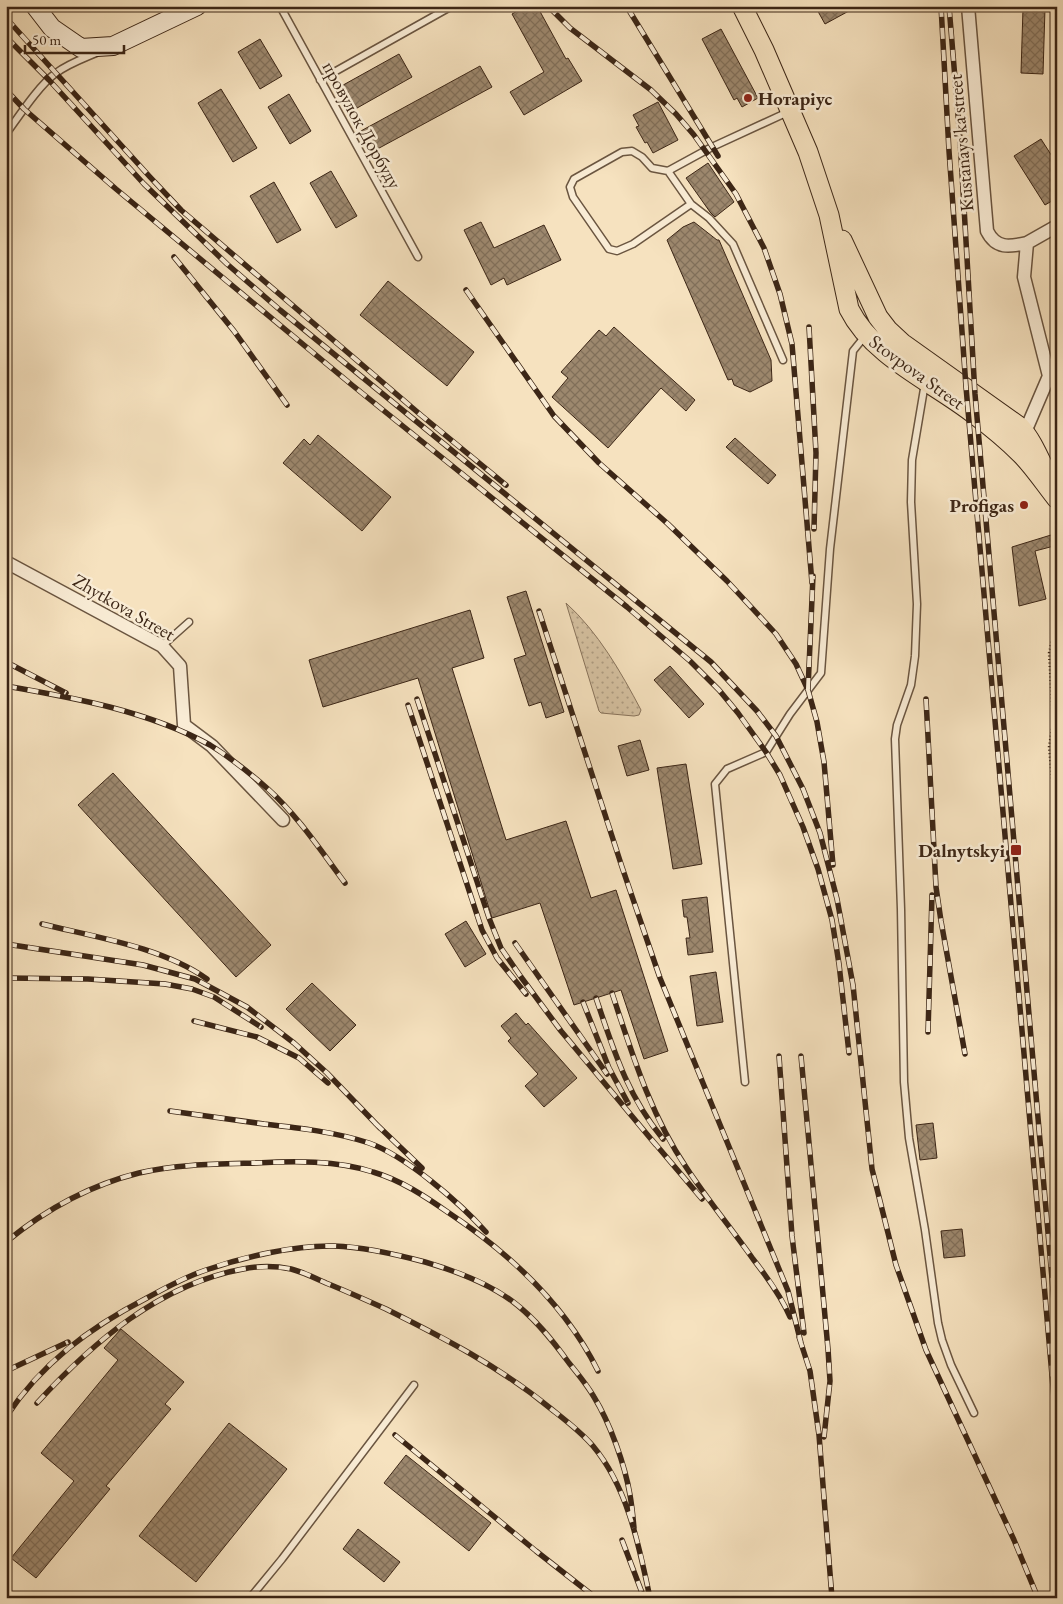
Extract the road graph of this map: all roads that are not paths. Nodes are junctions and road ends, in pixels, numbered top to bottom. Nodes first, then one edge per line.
1 (35, 6) edge
2 (197, 6) edge
3 (280, 6) edge
4 (452, 6) edge
5 (742, 6) edge
6 (968, 6) edge
7 (113, 46) junction
8 (320, 80) junction
9 (791, 110) junction
10 (6, 134) edge
11 (668, 171) junction
12 (691, 204) junction
13 (829, 215) junction
14 (1057, 226) edge
15 (1027, 243) junction
16 (418, 257) dead end
17 (866, 335) junction
18 (783, 360) dead end
19 (1053, 374) edge
20 (926, 380) junction
21 (1025, 432) junction
22 (1057, 493) edge
23 (1057, 499) edge
24 (6, 562) edge
25 (189, 622) dead end
26 (162, 646) junction
27 (283, 820) dead end
28 (745, 1082) dead end
29 (414, 1385) dead end
30 (974, 1413) dead end
31 (250, 1598) edge

1 - 7 main road
2 - 7 main road
3 - 8 lane, провулок Дорбуду
4 - 8 lane
5 - 9 main road, Stovpova Street
6 - 15 street, Kustanays'ka street
7 - 10 lane
8 - 16 lane, провулок Дорбуду
9 - 11 lane
9 - 13 main road, Stovpova Street
11 - 12 lane
11 - 12 lane
12 - 18 lane
13 - 17 main road, Stovpova Street
13 - 21 main road, Stovpova Street
14 - 15 street, Kustanays'ka street
15 - 19 street
17 - 20 main road, Stovpova Street
17 - 28 lane
19 - 21 street
20 - 23 main road, Stovpova Street
20 - 30 lane
21 - 22 main road
24 - 26 street, Zhytkova Street
25 - 26 lane
26 - 27 street, Zhytkova Street
29 - 31 lane

